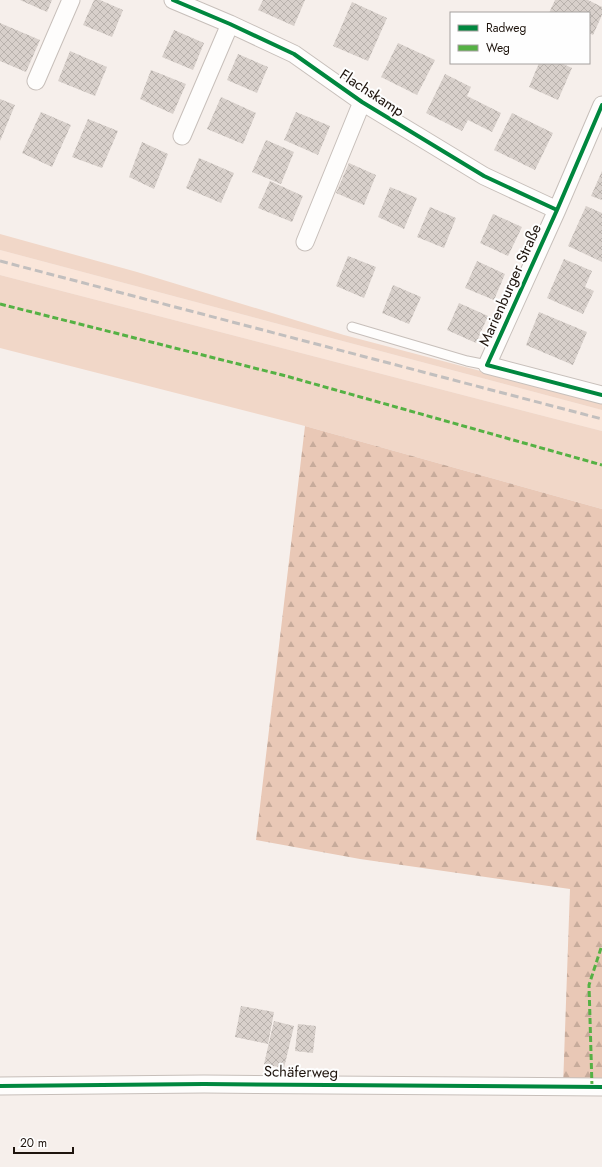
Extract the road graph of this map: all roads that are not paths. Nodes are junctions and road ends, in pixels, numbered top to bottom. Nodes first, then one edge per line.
1 (71, 0) edge
2 (173, 0) edge
3 (230, 24) junction
4 (36, 81) dead end
5 (362, 102) junction
6 (602, 105) edge
7 (182, 136) dead end
8 (557, 210) junction
9 (305, 242) dead end
10 (352, 327) dead end
11 (487, 365) junction
12 (602, 395) edge
13 (0, 1086) edge
14 (602, 1087) edge

1 - 4 street
2 - 3 street, Flachskamp
3 - 5 street, Flachskamp
3 - 7 street
5 - 8 street, Flachskamp
5 - 9 street, Flachskamp
6 - 8 street, Marienburger Straße
8 - 11 street, Marienburger Straße
10 - 11 lane
11 - 12 street, Marienburger Straße
13 - 14 street, Schäferweg

